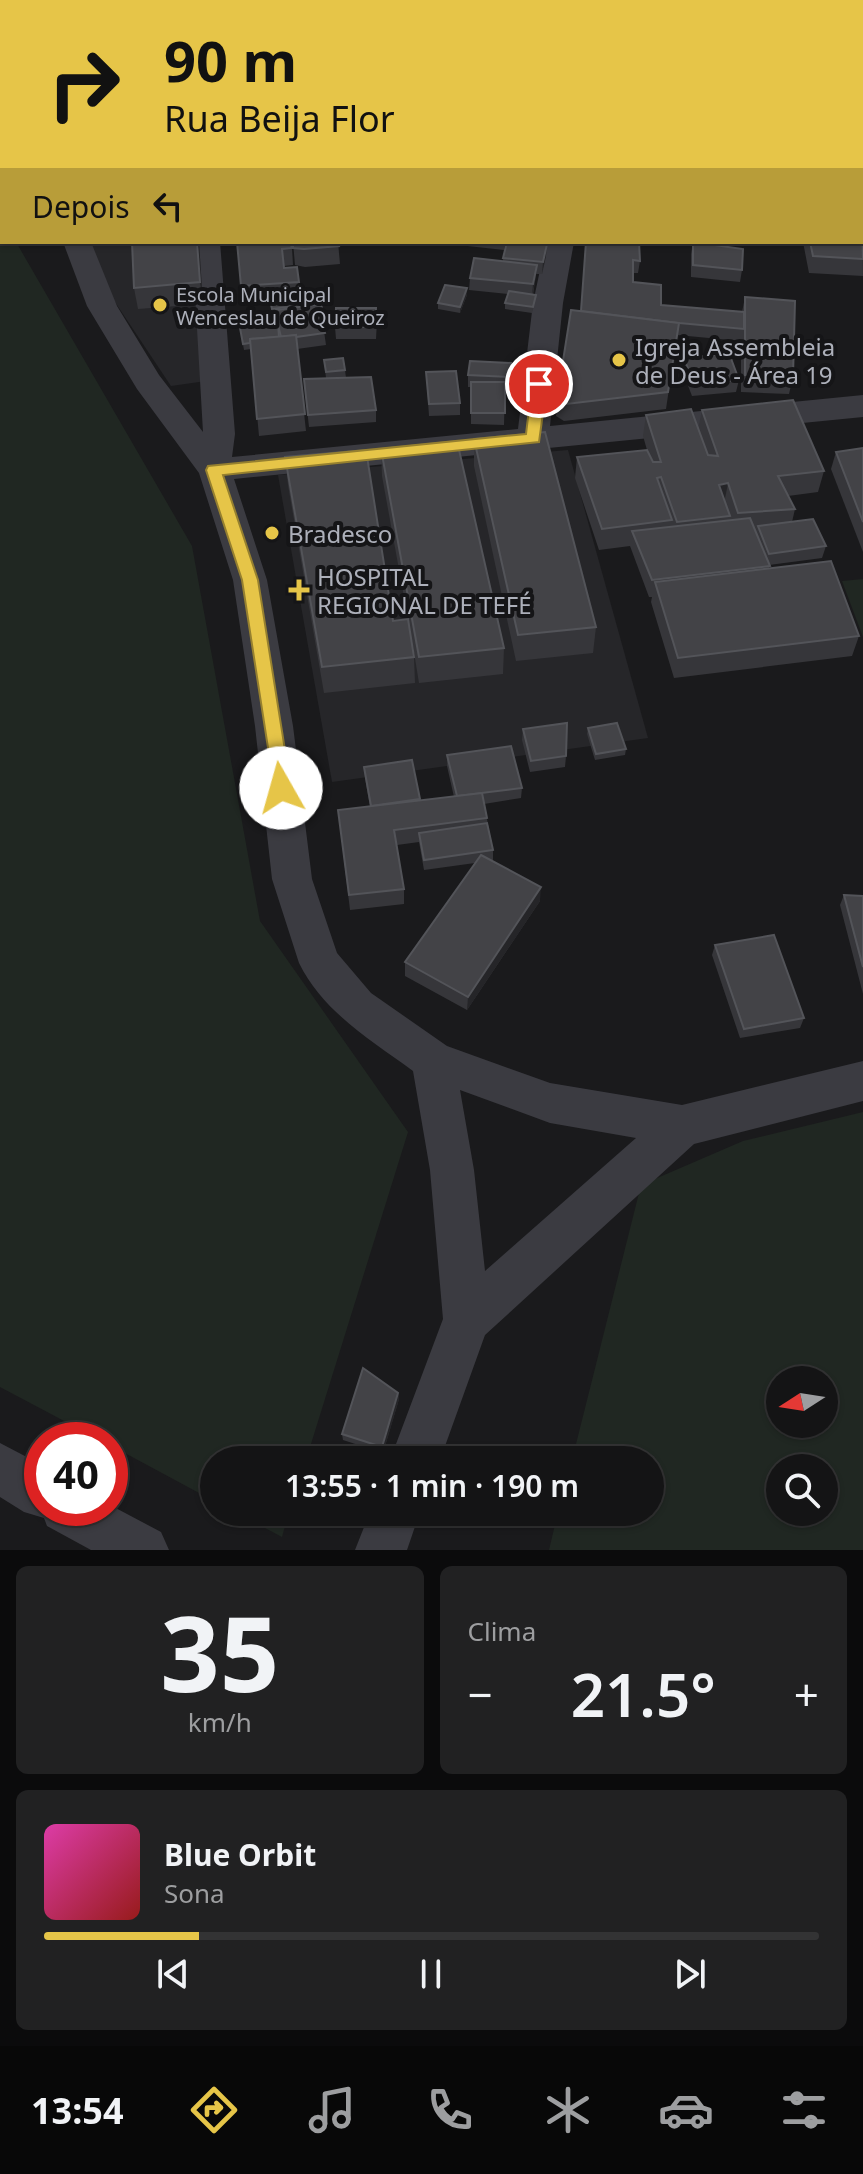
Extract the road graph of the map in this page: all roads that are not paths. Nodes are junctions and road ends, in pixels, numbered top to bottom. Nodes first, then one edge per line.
1 (78, 244) edge
2 (206, 244) edge
3 (560, 244) edge
4 (863, 406) edge
5 (533, 438) junction
6 (214, 470) junction
7 (433, 1060) junction
8 (863, 1081) edge
9 (682, 1126) junction
10 (467, 1319) junction
11 (420, 1446) edge
12 (0, 1468) edge
13 (24, 1483) edge
14 (98, 1526) edge
15 (390, 1526) edge
16 (143, 1550) edge
17 (381, 1550) edge

1 - 6 street
2 - 6 street
3 - 5 street
4 - 5 street
5 - 6 street
6 - 7 street
7 - 9 street
7 - 10 street
8 - 9 street
9 - 10 street
10 - 11 street
12 - 13 street
14 - 16 street
15 - 17 street

